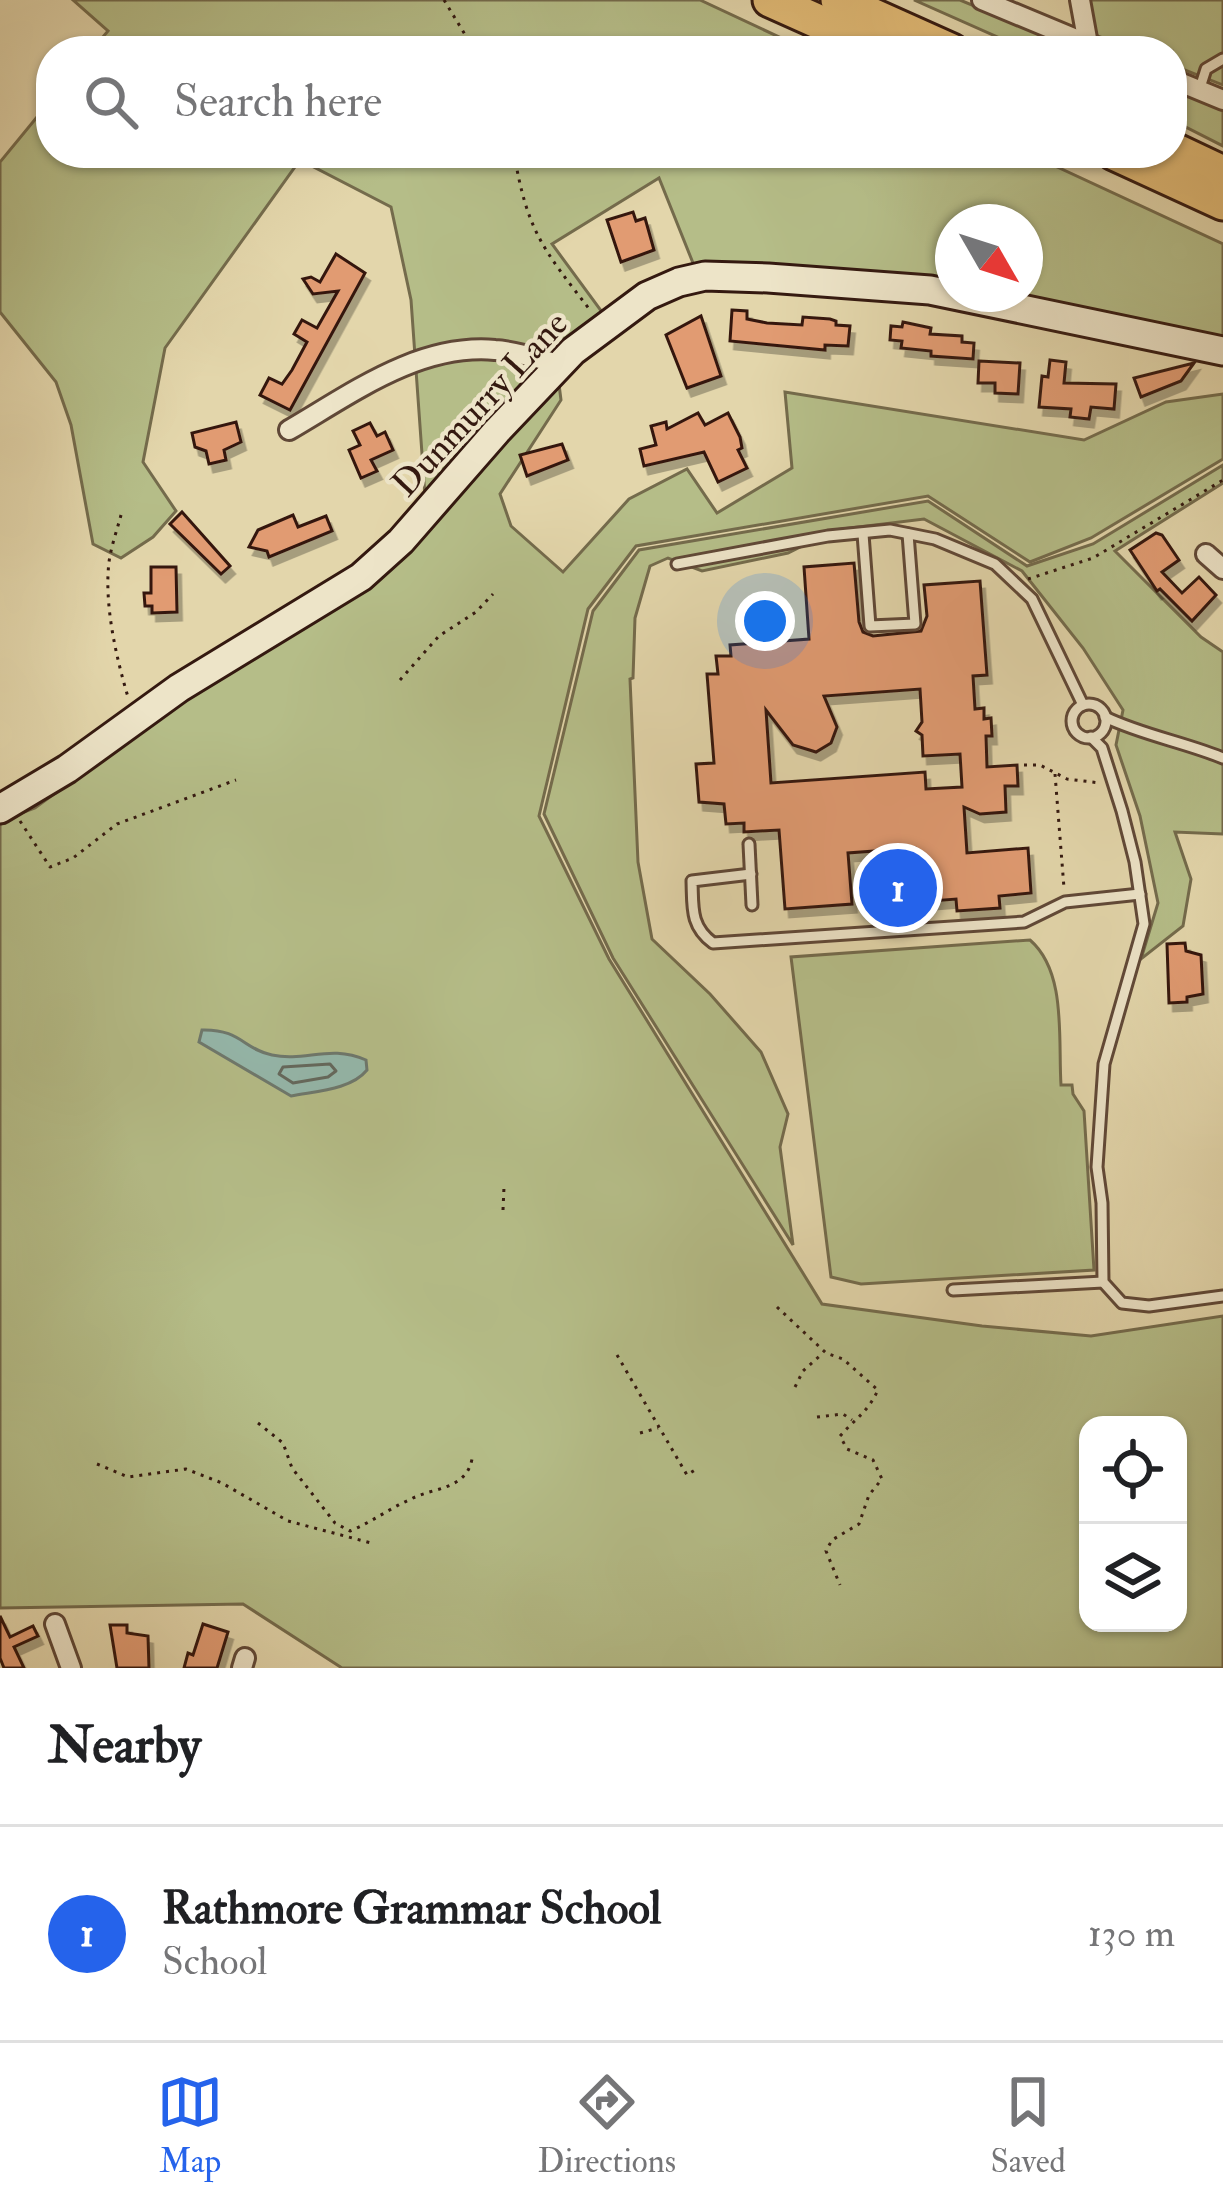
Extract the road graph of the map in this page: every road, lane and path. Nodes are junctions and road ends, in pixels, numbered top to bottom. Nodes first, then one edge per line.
1 (444, 0) edge
2 (770, 0) edge
3 (838, 0) edge
4 (982, 0) edge
5 (1080, 0) edge
6 (466, 36) edge
7 (850, 36) edge
8 (918, 36) edge
9 (1068, 36) edge
10 (1092, 36) edge
11 (1223, 59) edge
12 (1187, 86) edge
13 (1199, 91) junction
14 (1223, 100) edge
15 (1187, 156) edge
16 (517, 168) edge
17 (1147, 168) edge
18 (1223, 173) edge
19 (1223, 203) edge
20 (603, 327) junction
21 (1223, 351) edge
22 (560, 364) junction
23 (289, 430) dead end
24 (1223, 480) edge
25 (122, 515) dead end
26 (863, 534) junction
27 (908, 534) junction
28 (1207, 554) dead end
29 (677, 564) dead end
30 (1223, 569) edge
31 (1015, 584) junction
32 (493, 594) dead end
33 (400, 680) dead end
34 (1084, 705) junction
35 (1105, 717) junction
36 (135, 722) junction
37 (1091, 737) junction
38 (1223, 758) edge
39 (1024, 765) dead end
40 (1055, 774) junction
41 (236, 781) dead end
42 (1114, 785) junction
43 (5, 807) edge
44 (749, 844) dead end
45 (751, 874) junction
46 (1140, 894) junction
47 (1065, 902) junction
48 (752, 905) dead end
49 (504, 1187) dead end
50 (503, 1210) dead end
51 (1103, 1282) junction
52 (953, 1290) dead end
53 (1223, 1296) edge
54 (777, 1307) dead end
55 (824, 1352) junction
56 (616, 1355) dead end
57 (795, 1387) dead end
58 (817, 1417) dead end
59 (854, 1420) junction
60 (258, 1423) dead end
61 (661, 1430) junction
62 (671, 1432) dead end
63 (640, 1433) dead end
64 (472, 1459) dead end
65 (97, 1464) dead end
66 (698, 1468) dead end
67 (375, 1544) dead end
68 (839, 1585) dead end
69 (55, 1624) dead end
70 (71, 1668) edge

1 - 6 path
2 - 7 highway
3 - 8 highway
4 - 9 street
5 - 10 street
11 - 13 lane
12 - 13 street
13 - 14 street
15 - 18 highway
16 - 20 path
17 - 19 highway
20 - 21 street, Dunmurry Lane
20 - 22 street, Dunmurry Lane
22 - 23 street
22 - 36 street, Dunmurry Lane
24 - 31 path
25 - 36 path
26 - 27 lane
26 - 27 lane
26 - 29 lane
27 - 31 lane
28 - 30 street
31 - 34 lane
32 - 33 path
34 - 35 lane
34 - 37 lane
35 - 37 lane
35 - 38 lane
36 - 43 street, Dunmurry Lane
37 - 42 lane
39 - 40 path
40 - 42 path
40 - 47 path
41 - 43 path
42 - 46 lane
44 - 45 lane
45 - 47 lane
45 - 48 lane
46 - 47 lane
46 - 51 lane
49 - 50 path
51 - 52 lane
51 - 53 lane
54 - 55 path
55 - 57 path
55 - 59 path
56 - 61 path
58 - 59 path
59 - 68 path
60 - 64 path
61 - 62 path
61 - 63 path
61 - 66 path
65 - 67 path
69 - 70 street

